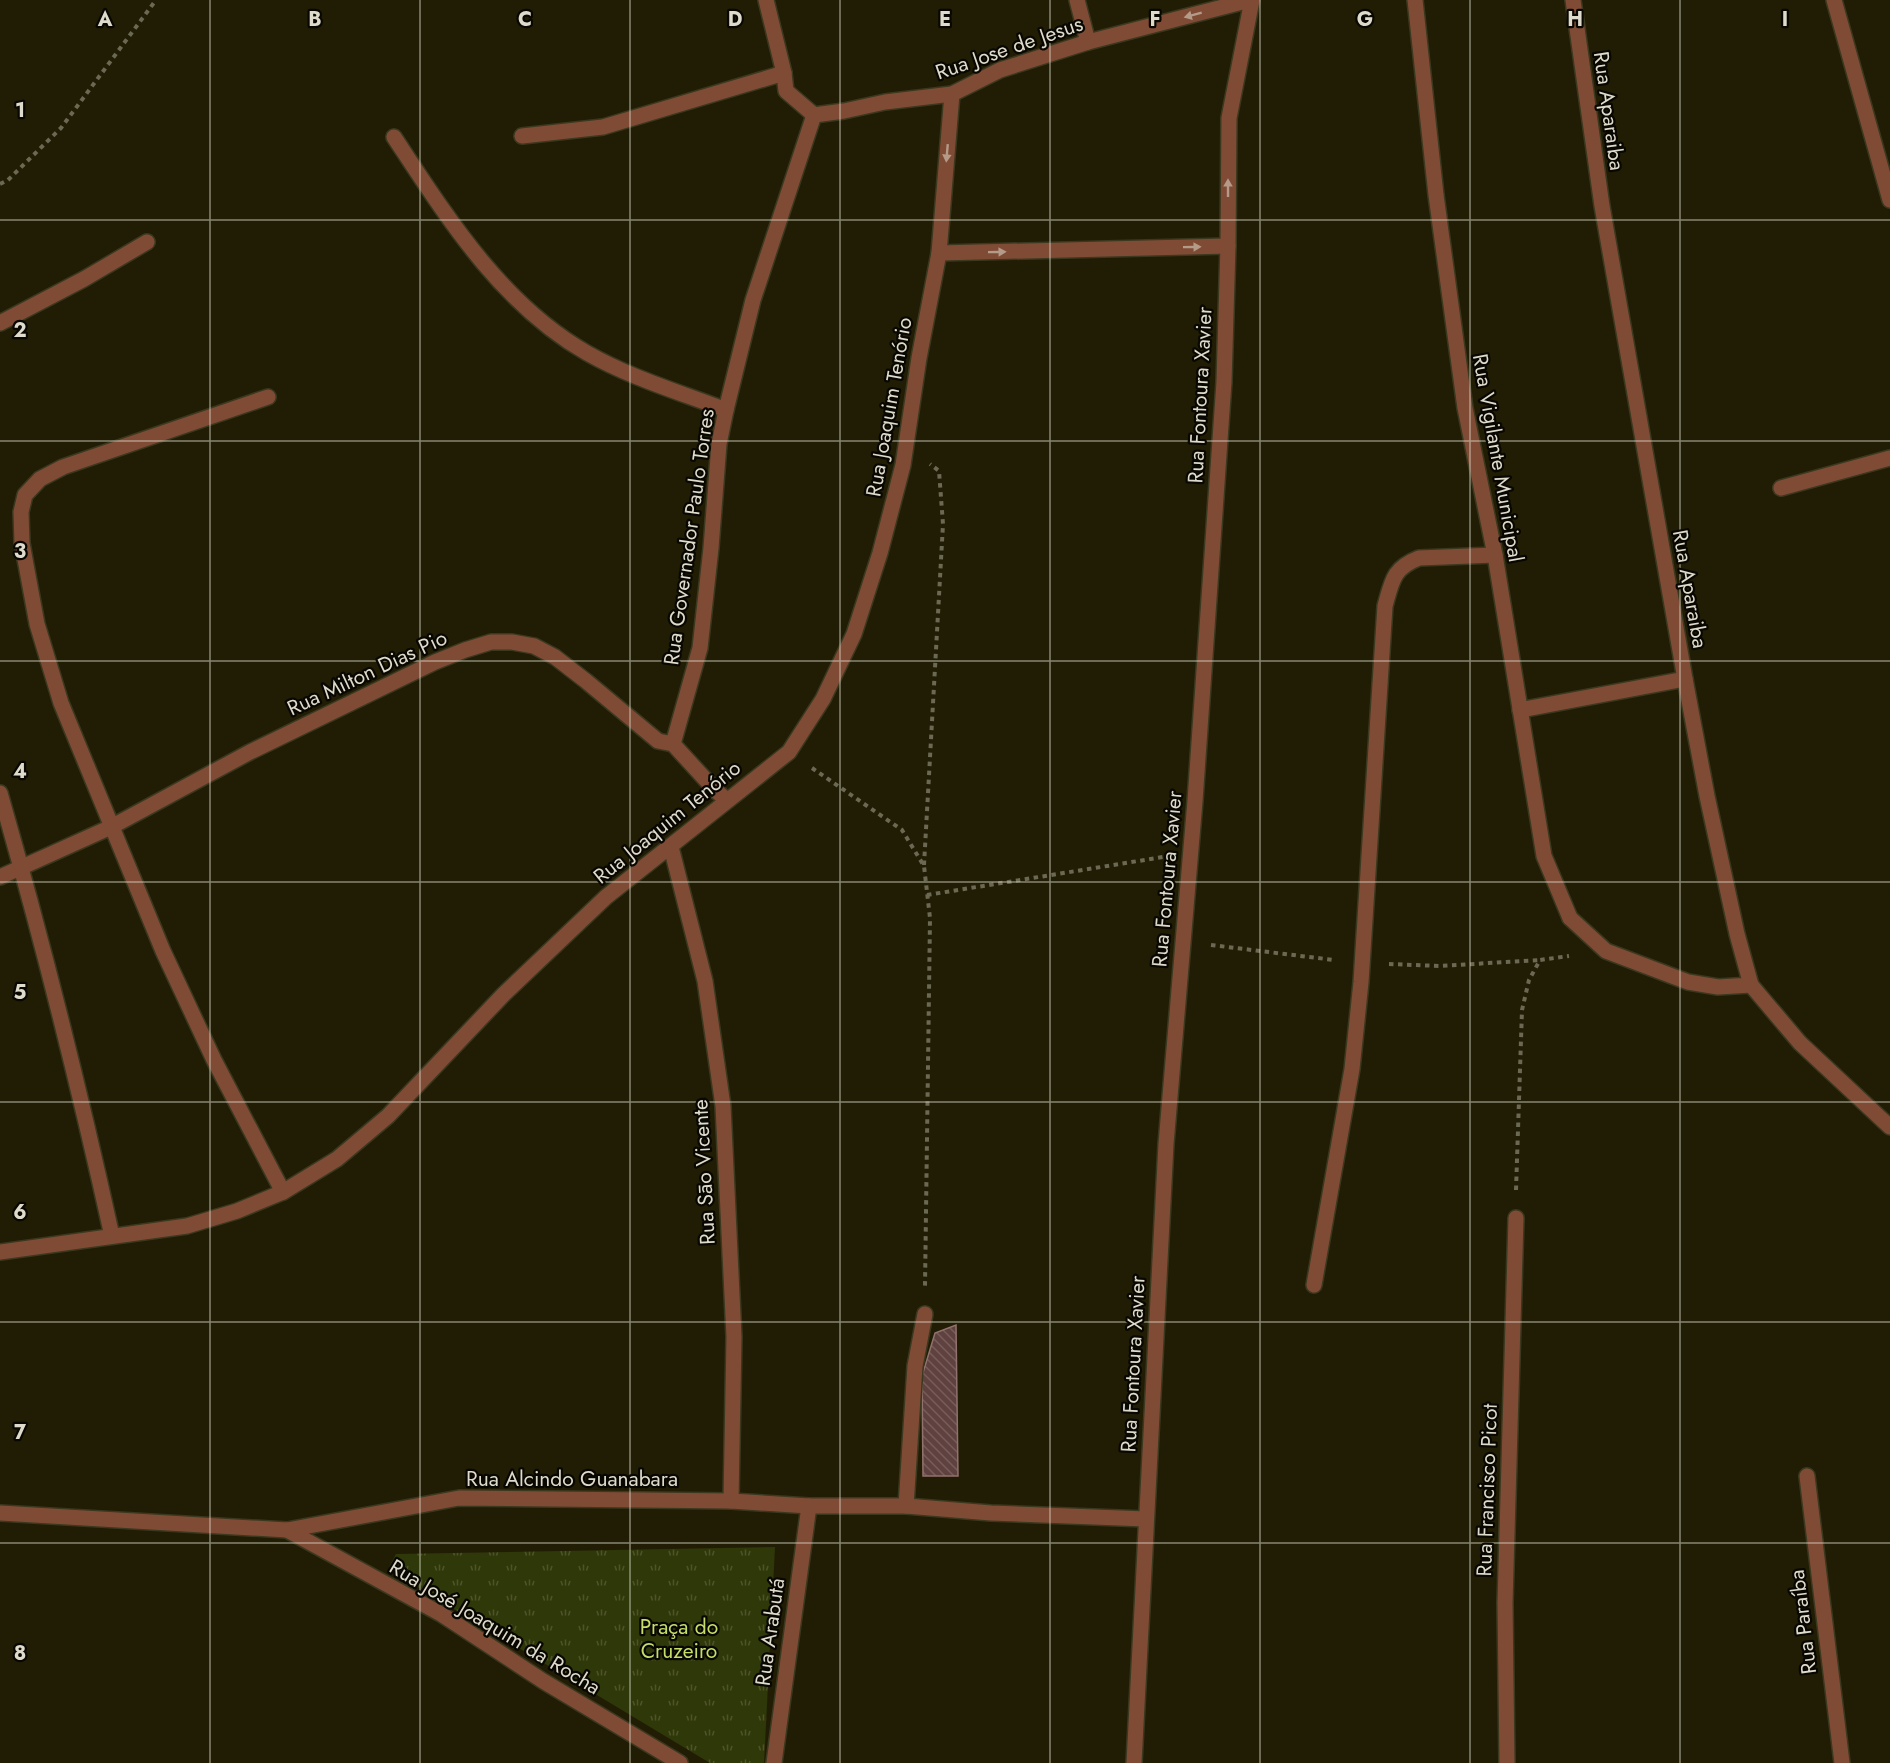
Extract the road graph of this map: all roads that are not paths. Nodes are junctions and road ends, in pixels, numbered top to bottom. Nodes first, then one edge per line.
1 (766, 0) edge
2 (1077, 0) edge
3 (1251, 0) edge
4 (1415, 0) edge
5 (1573, 0) edge
6 (1834, 0) edge
7 (1088, 42) junction
8 (784, 73) junction
9 (952, 94) junction
10 (814, 115) junction
11 (522, 136) dead end
12 (394, 137) dead end
13 (1890, 200) edge
14 (147, 242) dead end
15 (1228, 246) junction
16 (939, 253) junction
17 (0, 323) edge
18 (268, 397) dead end
19 (726, 410) junction
20 (1890, 458) edge
21 (1781, 488) dead end
22 (1495, 555) junction
23 (1685, 679) junction
24 (1521, 710) junction
25 (673, 744) junction
26 (0, 793) edge
27 (727, 800) junction
28 (111, 827) junction
29 (671, 847) junction
30 (22, 869) junction
31 (0, 877) edge
32 (1751, 985) junction
33 (1890, 1127) edge
34 (283, 1192) junction
35 (1516, 1218) road end
36 (112, 1236) junction
37 (0, 1252) edge
38 (1314, 1285) dead end
39 (925, 1314) road end
40 (1807, 1476) dead end
41 (731, 1501) junction
42 (809, 1506) junction
43 (906, 1506) junction
44 (0, 1513) edge
45 (1146, 1519) junction
46 (287, 1530) junction
47 (680, 1763) edge
48 (774, 1763) edge
49 (1134, 1763) edge
50 (1507, 1763) edge
51 (1842, 1763) edge

1 - 8 street
2 - 7 street
3 -> 7 street, Rua Jose de Jesus
15 -> 3 street, Rua Fontoura Xavier
4 - 22 street, Rua Vigilante Municipal
5 - 23 street, Rua Aparaiba
6 - 13 street
7 - 9 street, Rua Jose de Jesus
8 - 10 street
8 - 11 street
9 - 10 street, Rua Jose de Jesus
9 -> 16 street, Rua Joaquim Tenório
10 - 19 street, Rua Governador Paulo Torres
12 - 19 street
14 - 17 street
16 -> 15 street
15 - 45 street, Rua Fontoura Xavier
16 - 27 street, Rua Joaquim Tenório
18 - 28 street
19 - 25 street, Rua Governador Paulo Torres
20 - 21 street
22 - 24 street, Rua Vigilante Municipal
22 - 38 street
23 - 24 street
23 - 32 street, Rua Aparaiba
24 - 32 street, Rua Vigilante Municipal
25 - 27 street, Rua Milton Dias Pio
25 - 28 street, Rua Milton Dias Pio
26 - 30 street
27 - 29 street, Rua Joaquim Tenório
28 - 30 street, Rua Milton Dias Pio
28 - 34 street
29 - 34 street, Rua Joaquim Tenório
29 - 41 street, Rua Sāo Vicente
30 - 31 street, Rua Milton Dias Pio
30 - 36 street
32 - 33 street
34 - 36 street, Rua Joaquim Tenório
35 - 50 street, Rua Francisco Picot
36 - 37 street, Rua Joaquim Tenório
39 - 43 street
40 - 51 street, Rua Paraíba
41 - 42 street, Rua Alcindo Guanabara
41 - 46 street, Rua Alcindo Guanabara
42 - 43 street, Rua Alcindo Guanabara
42 - 48 street, Rua Arabutá
43 - 45 street, Rua Alcindo Guanabara
44 - 46 street, Rua Alcindo Guanabara
45 - 49 street, Rua Fontoura Xavier
46 - 47 street, Rua José Joaquim da Rocha

